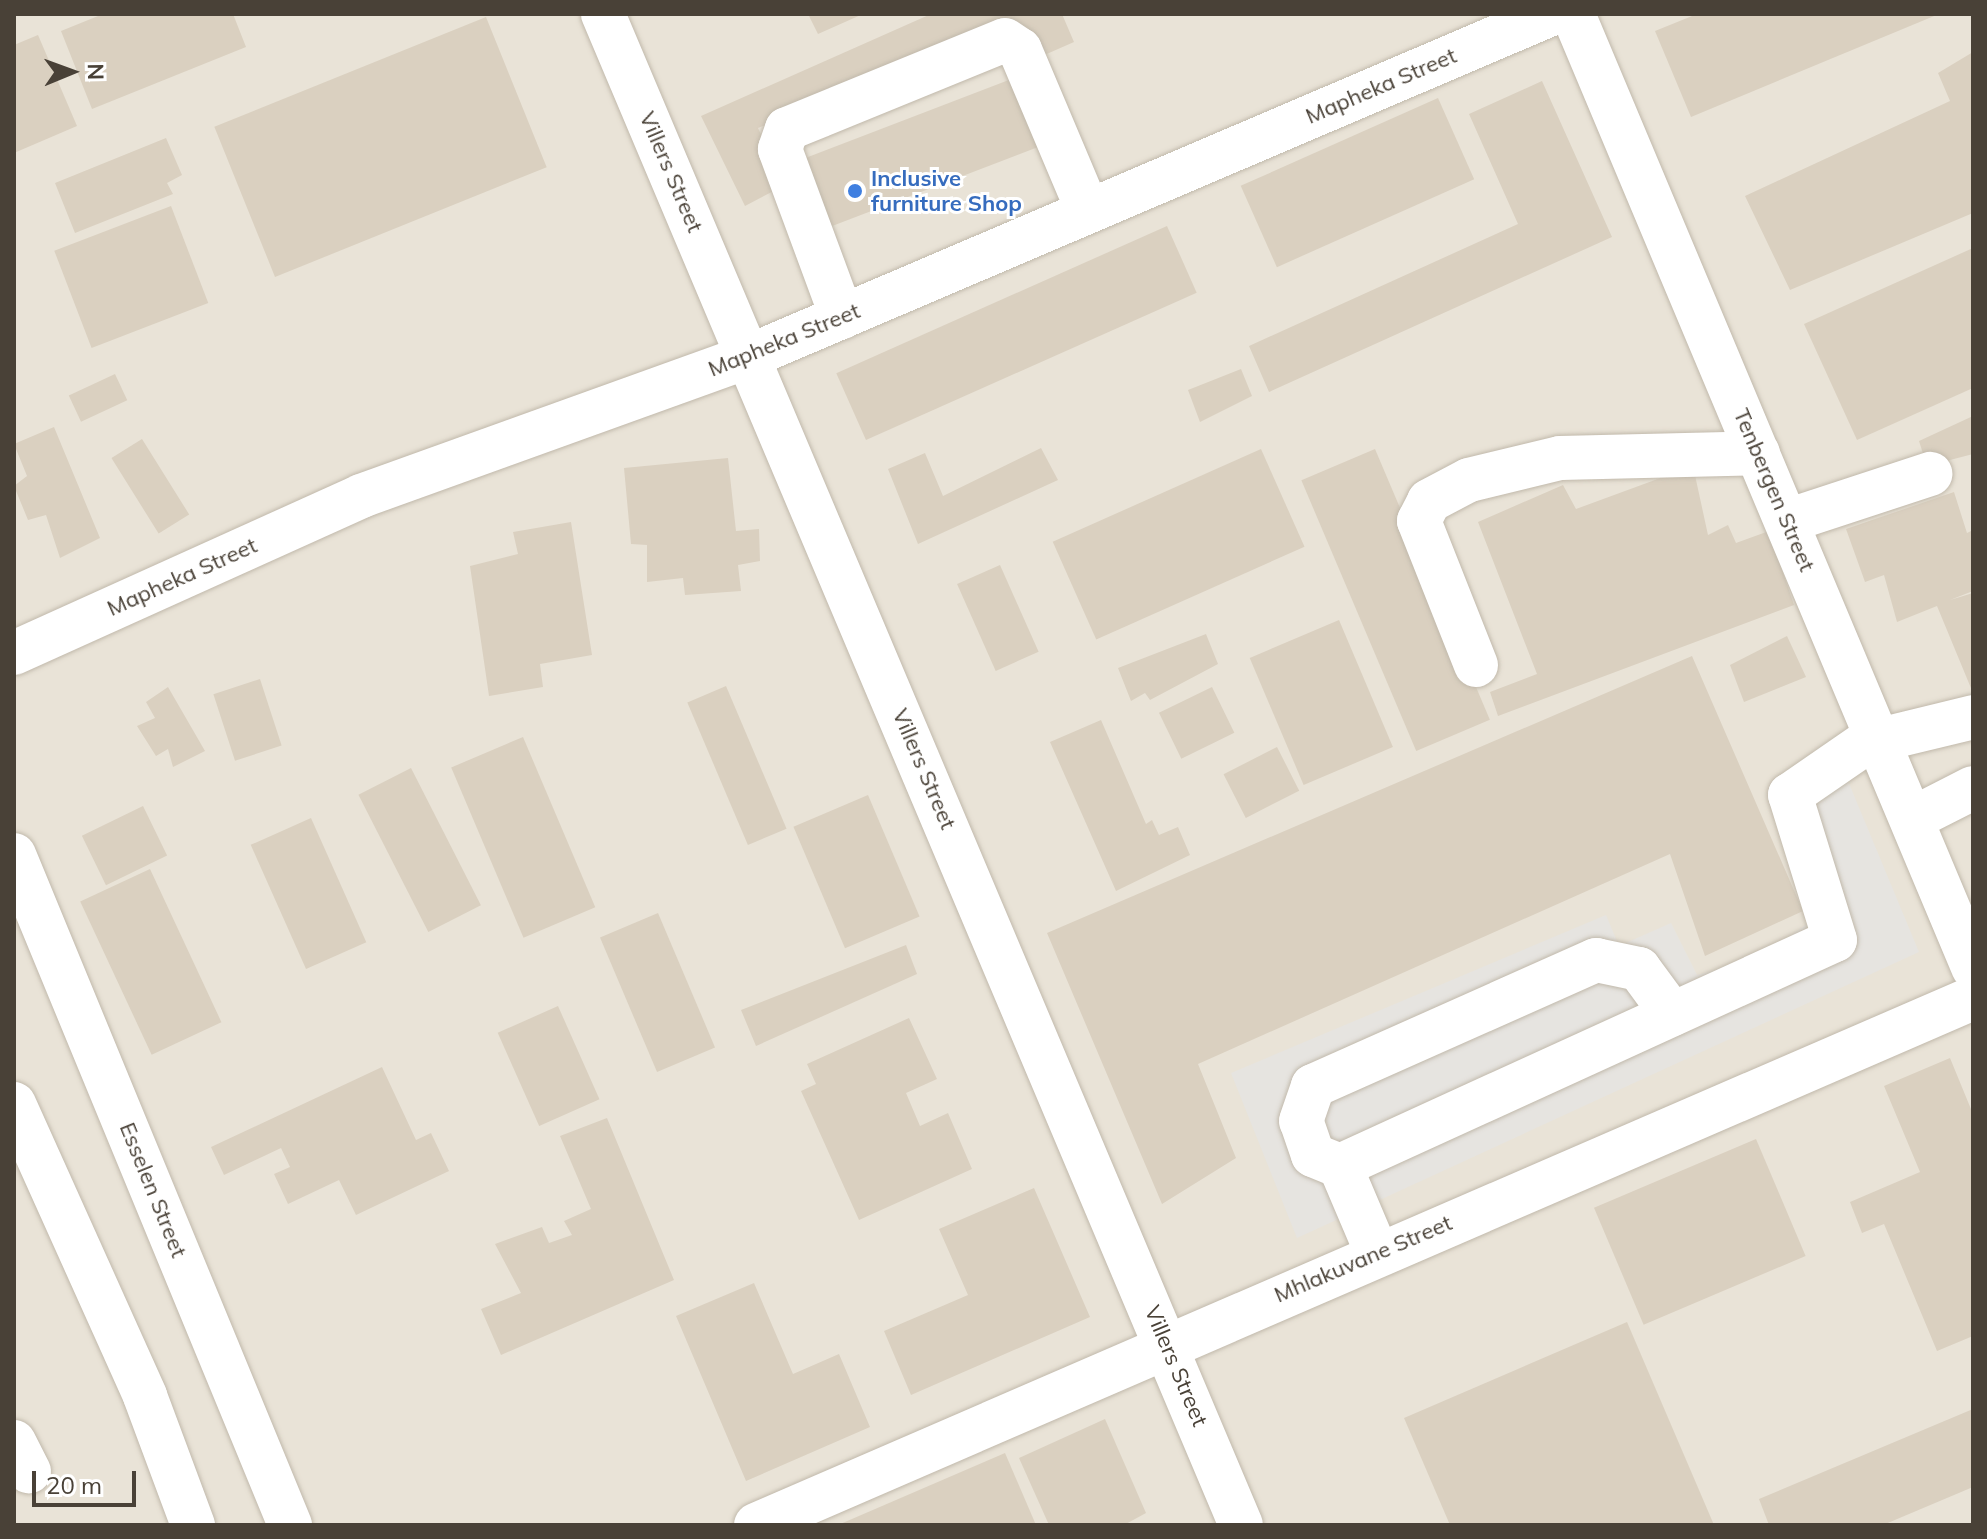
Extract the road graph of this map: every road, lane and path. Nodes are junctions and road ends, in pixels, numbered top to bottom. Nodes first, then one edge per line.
1 (603, 14) edge
2 (1551, 14) edge
3 (1573, 14) edge
4 (1088, 211) junction
5 (842, 317) junction
6 (750, 356) junction
7 (1758, 453) junction
8 (1930, 474) dead end
9 (1787, 521) junction
10 (14, 653) edge
11 (1476, 665) dead end
12 (1973, 717) edge
13 (1878, 737) junction
14 (1973, 788) edge
15 (1912, 819) junction
16 (14, 855) edge
17 (25, 911) edge
18 (1973, 967) edge
19 (1973, 998) edge
20 (1672, 1014) junction
21 (14, 1104) edge
22 (1340, 1166) junction
23 (1377, 1253) junction
24 (1167, 1344) junction
25 (193, 1525) edge
26 (290, 1525) edge
27 (756, 1525) edge
28 (1241, 1525) edge

1 - 6 street, Villers Street
2 - 4 street, Mapheka Street
3 - 7 street, Tenbergen Street
4 - 5 street, Mapheka Street
4 - 5 street
5 - 6 street, Mapheka Street
6 - 10 street, Mapheka Street
6 - 24 street, Villers Street
7 - 9 street, Tenbergen Street
7 - 11 street
8 - 9 street
9 - 13 street, Tenbergen Street
12 - 13 street
13 - 15 street, Tenbergen Street
13 - 20 street
14 - 15 street
15 - 18 street, Tenbergen Street
16 - 17 street, Esselen Street
17 - 26 street, Esselen Street
19 - 23 street, Mhlakuvane Street
20 - 22 street
20 - 22 street
21 - 25 street
22 - 23 street
23 - 24 street, Mhlakuvane Street
24 - 27 street, Mhlakuvane Street
24 - 28 street, Villers Street

